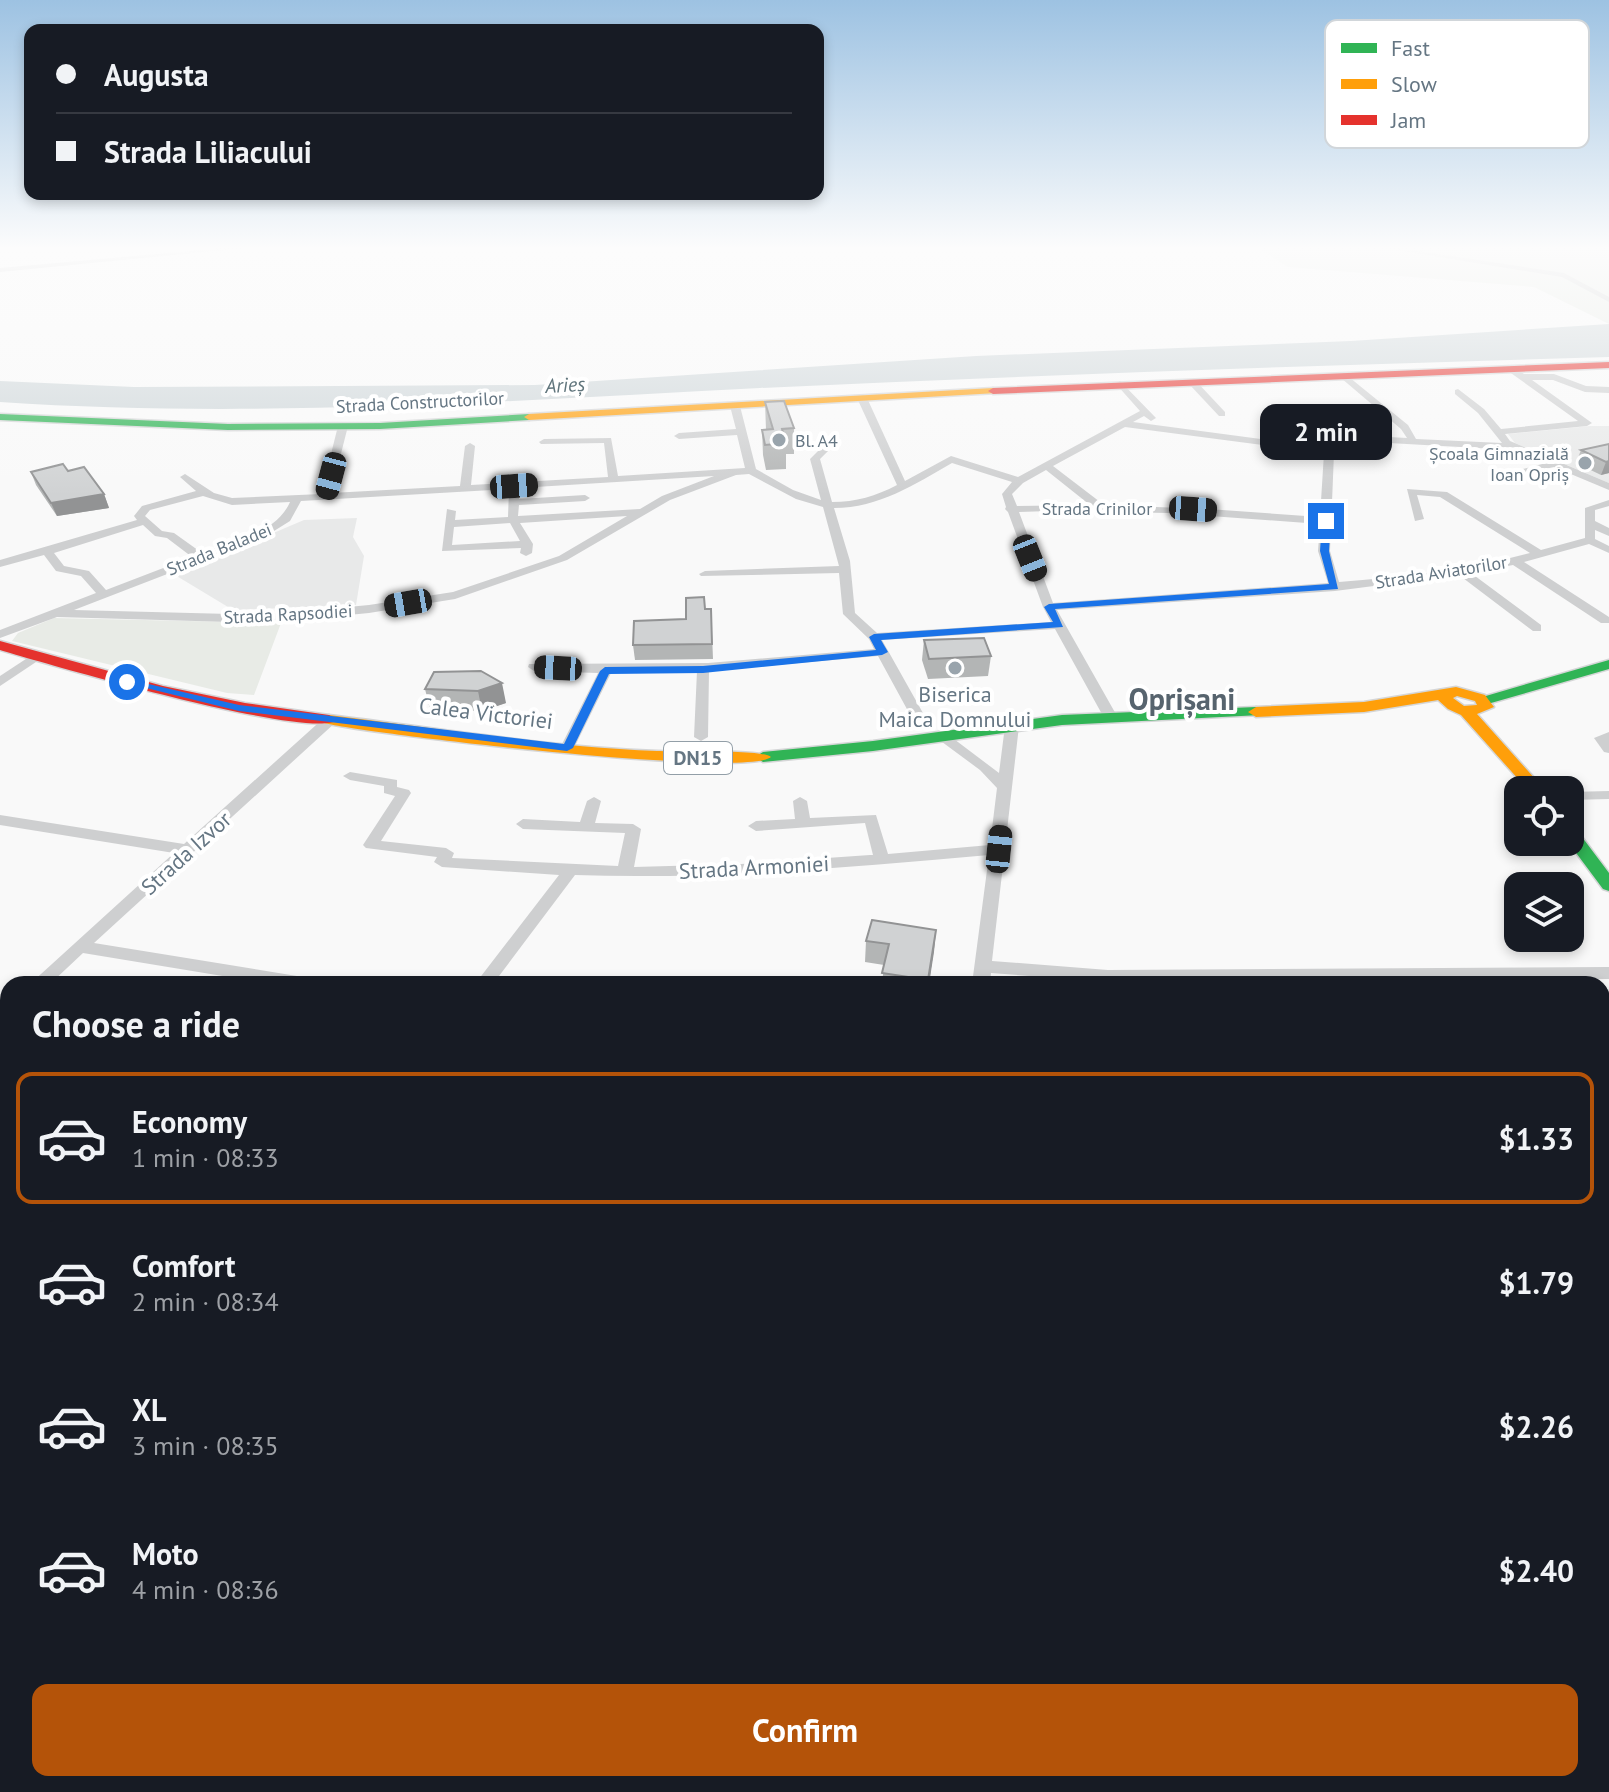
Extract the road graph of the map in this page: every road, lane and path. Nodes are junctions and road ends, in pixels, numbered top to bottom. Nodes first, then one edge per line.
1 (1609, 365) edge
2 (1516, 373) junction
3 (1344, 376) junction
4 (1192, 382) junction
5 (1120, 384) junction
6 (1609, 390) edge
7 (1458, 392) dead end
8 (862, 398) junction
9 (735, 406) junction
10 (1143, 413) junction
11 (1222, 414) dead end
12 (0, 417) edge
13 (1126, 424) junction
14 (343, 426) junction
15 (1165, 429) junction
16 (741, 432) junction
17 (1498, 432) junction
18 (679, 436) dead end
19 (1413, 441) junction
20 (544, 442) dead end
21 (470, 446) dead end
22 (828, 446) dead end
23 (1517, 447) junction
24 (1329, 451) junction
25 (1555, 464) junction
26 (1047, 466) junction
27 (751, 471) junction
28 (732, 473) junction
29 (1511, 475) dead end
30 (185, 477) dead end
31 (613, 480) junction
32 (1019, 481) junction
33 (514, 486) junction
34 (903, 487) junction
35 (1609, 487) edge
36 (465, 489) junction
37 (202, 493) junction
38 (325, 498) junction
39 (585, 498) dead end
40 (297, 499) junction
41 (514, 502) junction
42 (1609, 503) edge
43 (829, 505) junction
44 (1100, 507) junction
45 (1010, 509) junction
46 (451, 511) dead end
47 (644, 512) junction
48 (1419, 519) dead end
49 (513, 520) junction
50 (1326, 521) junction
51 (1588, 521) junction
52 (143, 522) junction
53 (449, 524) junction
54 (1609, 533) edge
55 (1590, 540) junction
56 (527, 544) junction
57 (1609, 550) edge
58 (47, 551) junction
59 (1540, 554) junction
60 (201, 558) junction
61 (1515, 561) junction
62 (0, 564) edge
63 (844, 569) junction
64 (524, 571) junction
65 (1461, 571) junction
66 (705, 574) dead end
67 (1335, 587) junction
68 (104, 595) junction
69 (1049, 607) junction
70 (55, 613) junction
71 (1605, 620) dead end
72 (1059, 625) junction
73 (1537, 628) dead end
74 (1, 635) edge
75 (874, 637) junction
76 (882, 652) junction
77 (35, 657) junction
78 (1609, 664) edge
79 (534, 667) dead end
80 (703, 670) junction
81 (605, 671) junction
82 (0, 682) edge
83 (1465, 703) junction
84 (1110, 716) junction
85 (331, 719) junction
86 (921, 722) dead end
87 (1012, 726) junction
88 (941, 736) junction
89 (1609, 736) edge
90 (701, 737) dead end
91 (567, 748) junction
92 (1609, 749) edge
93 (350, 776) dead end
94 (1526, 776) edge
95 (1006, 788) junction
96 (1609, 795) edge
97 (1584, 796) edge
98 (594, 801) dead end
99 (800, 801) dead end
100 (0, 820) edge
101 (803, 823) junction
102 (523, 824) dead end
103 (756, 826) dead end
104 (586, 827) junction
105 (999, 849) junction
106 (189, 850) junction
107 (1584, 852) edge
108 (882, 859) junction
109 (570, 871) junction
110 (625, 872) junction
111 (1609, 885) edge
112 (81, 947) junction
113 (984, 966) junction
114 (1609, 973) edge
115 (48, 976) edge
116 (260, 976) edge
117 (490, 976) edge
118 (982, 976) edge

1 - 2 street, Strada Constructorilor
2 - 3 street, Strada Constructorilor
2 - 6 street
2 - 17 street
3 - 4 street, Strada Constructorilor
3 - 19 street
4 - 5 street, Strada Constructorilor
4 - 11 street
5 - 8 street, Strada Constructorilor
5 - 10 street
7 - 17 street
8 - 9 street, Strada Constructorilor
8 - 34 street
9 - 14 street, Strada Constructorilor
9 - 16 street
10 - 13 street
10 - 15 street
12 - 14 street, Strada Constructorilor
13 - 15 street
13 - 26 street
14 - 38 street
15 - 24 street
16 - 18 street
16 - 27 street
17 - 23 street
19 - 23 street
19 - 24 street
20 - 31 street
21 - 36 street
22 - 43 street
23 - 25 street
24 - 50 street
25 - 29 street
25 - 35 street
26 - 32 street
26 - 44 street
27 - 28 street
27 - 43 street
28 - 31 street
28 - 47 street, Strada Rapsodiei
30 - 37 street
31 - 33 street
32 - 34 street
32 - 45 street
33 - 36 street
33 - 41 street
34 - 43 street
36 - 38 street
37 - 40 street
37 - 52 street
38 - 40 street
39 - 41 street
40 - 60 street, Strada Baladei
41 - 49 street
42 - 51 street
43 - 63 street
44 - 45 street, Strada Crinilor
44 - 50 street, Strada Crinilor
45 - 69 street
46 - 53 street
47 - 49 street
47 - 64 street, Strada Rapsodiei
48 - 59 street
49 - 53 street
49 - 56 street
50 - 67 street
51 - 54 street
51 - 55 street
52 - 58 street
52 - 60 street
53 - 56 street
55 - 57 street
55 - 59 street, Strada Aviatorilor
56 - 64 street
58 - 62 street
58 - 68 street
59 - 61 street, Strada Aviatorilor
60 - 68 street, Strada Baladei
61 - 65 street, Strada Aviatorilor
61 - 71 street
63 - 66 street
63 - 75 street
64 - 70 street, Strada Rapsodiei
65 - 67 street, Strada Aviatorilor
65 - 73 street
67 - 69 street, Strada Aviatorilor
68 - 70 street, Strada Baladei
69 - 72 street
70 - 74 street, Strada Baladei
72 - 75 street
72 - 84 street
74 - 77 street, Calea Victoriei / DN15
75 - 76 street
76 - 80 street
76 - 86 street
77 - 82 street
77 - 85 street, Calea Victoriei / DN15
78 - 83 street, Calea Victoriei / DN15
79 - 81 street
80 - 81 street
80 - 90 street
81 - 91 street
83 - 84 street, Calea Victoriei / DN15
83 - 94 street
84 - 87 street, Calea Victoriei / DN15
85 - 91 street, Calea Victoriei / DN15
85 - 106 street, Strada Izvor
87 - 88 street, Calea Victoriei / DN15
87 - 95 street
88 - 91 street, Calea Victoriei / DN15
88 - 95 street
89 - 92 street
93 - 109 street, Strada Armoniei
95 - 105 street
96 - 97 street
98 - 104 street
99 - 101 street, Strada Armoniei
100 - 106 street
101 - 103 street, Strada Armoniei
101 - 108 street, Strada Armoniei
102 - 104 street
104 - 110 street
105 - 108 street, Strada Armoniei
105 - 113 street
106 - 112 street, Strada Izvor
107 - 111 street
108 - 110 street, Strada Armoniei
109 - 110 street, Strada Armoniei
109 - 117 street
112 - 115 street, Strada Izvor
112 - 116 street
113 - 114 street
113 - 118 street

